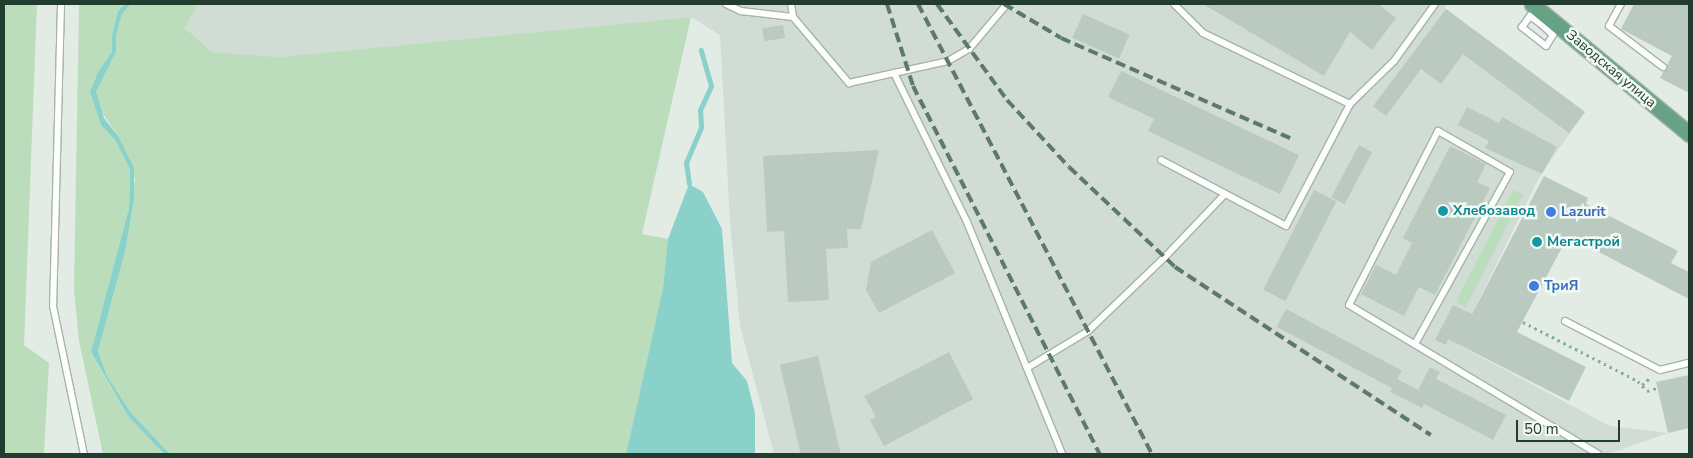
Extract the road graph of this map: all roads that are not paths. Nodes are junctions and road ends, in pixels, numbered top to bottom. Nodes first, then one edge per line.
1 (61, 4) edge
2 (726, 4) edge
3 (791, 4) edge
4 (1007, 4) edge
5 (1174, 4) edge
6 (1435, 4) edge
7 (1534, 4) edge
8 (1621, 4) edge
9 (793, 17) junction
10 (1543, 20) junction
11 (1663, 67) dead end
12 (894, 73) junction
13 (1350, 104) junction
14 (1689, 134) edge
15 (1161, 160) dead end
16 (1225, 194) junction
17 (1565, 321) dead end
18 (1415, 344) junction
19 (1689, 363) edge
20 (1027, 368) junction
21 (84, 454) edge
22 (1062, 454) edge
23 (1598, 454) edge

1 - 21 lane
2 - 9 lane
3 - 9 lane
4 - 12 lane
5 - 13 lane
6 - 13 lane
7 - 10 main road, Заводская улица
8 - 11 lane
9 - 12 lane
10 - 10 lane
10 - 14 main road, Заводская улица
12 - 20 lane
13 - 16 lane
15 - 16 lane
16 - 20 lane
17 - 19 lane
18 - 18 lane
18 - 23 lane
20 - 22 lane

